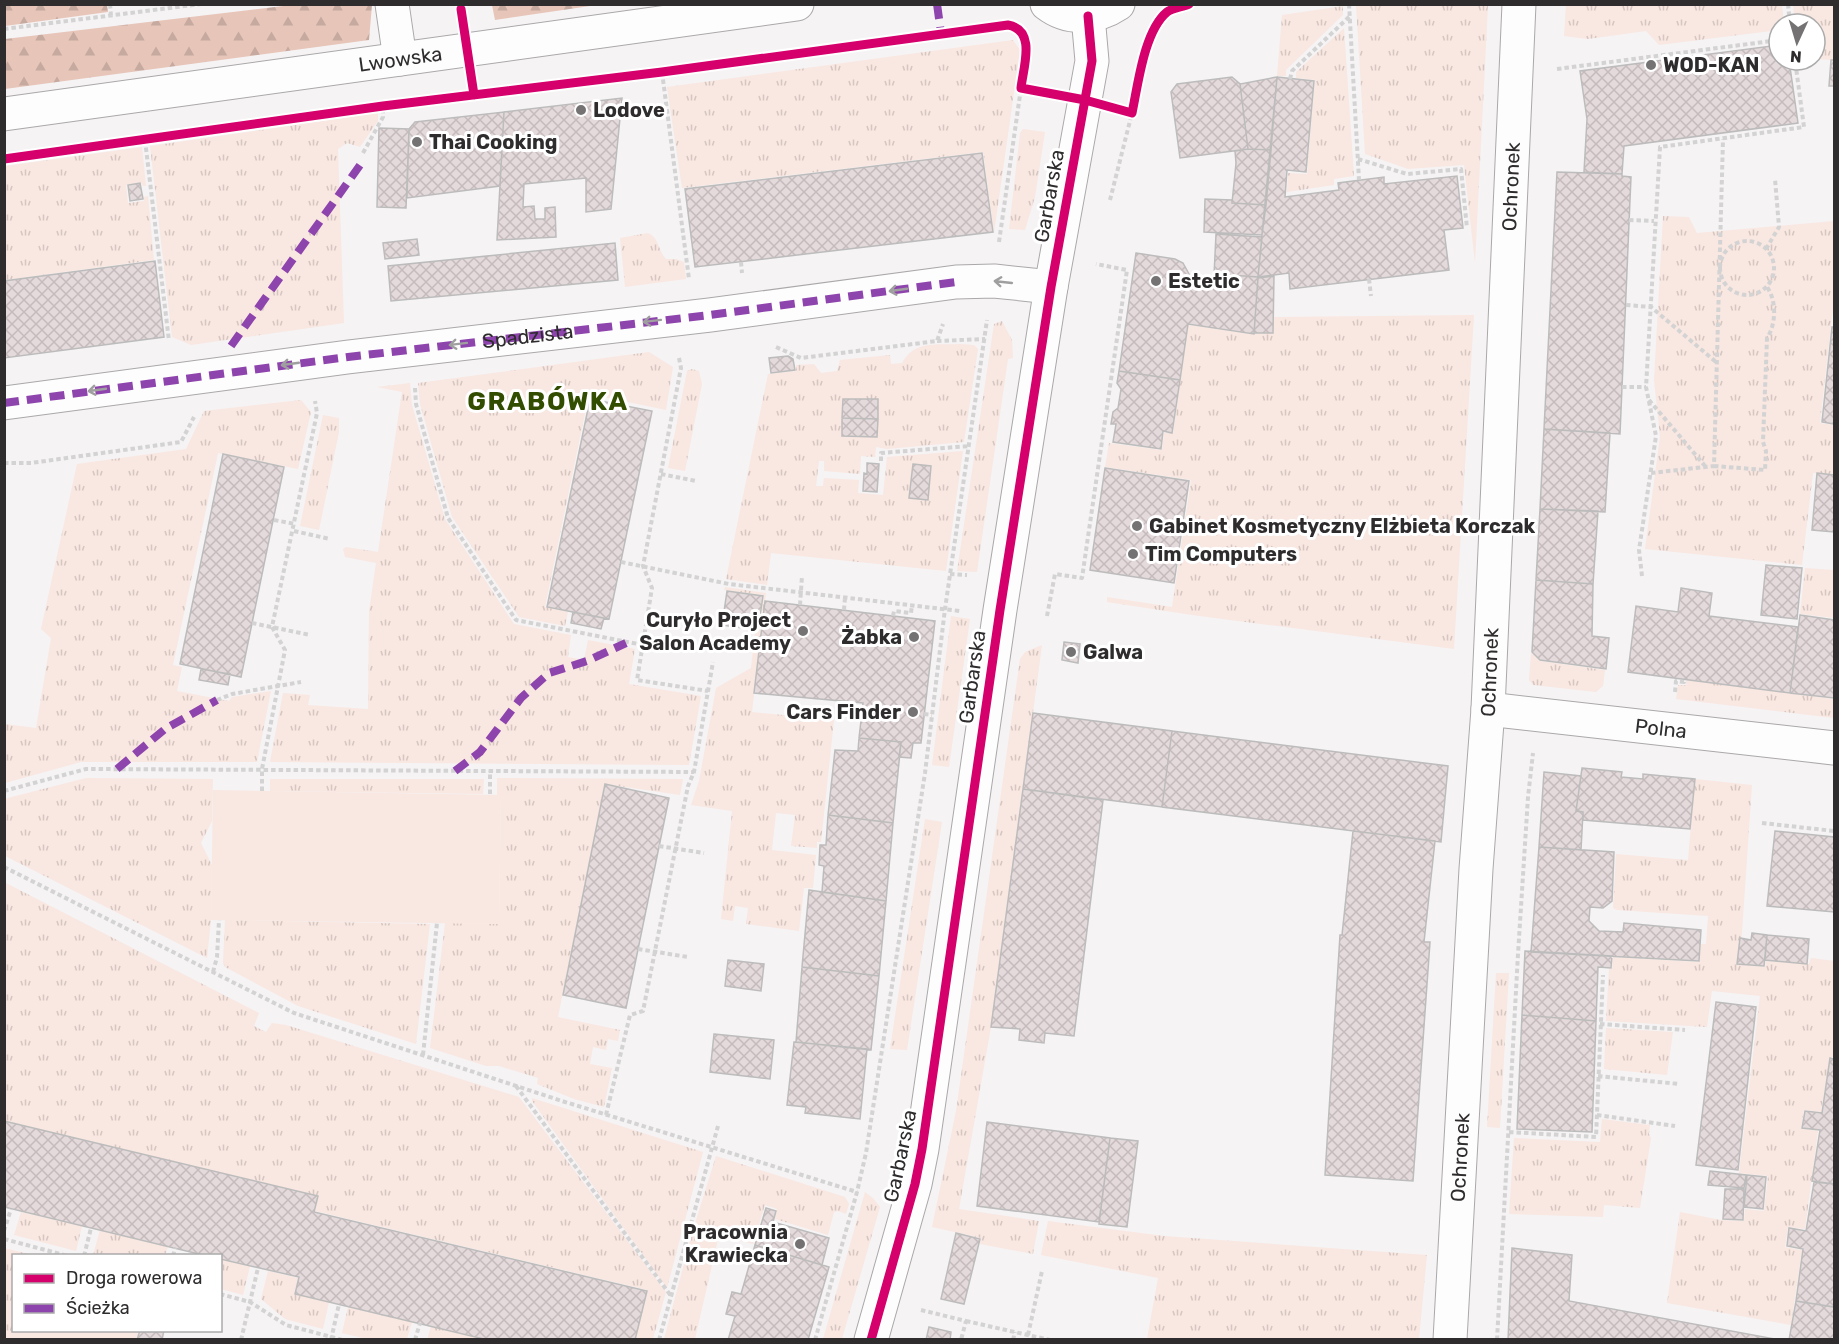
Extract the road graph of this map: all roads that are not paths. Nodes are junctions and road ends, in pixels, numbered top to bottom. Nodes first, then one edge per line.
1 (392, 4) edge
2 (797, 4) edge
3 (1047, 4) edge
4 (1118, 4) edge
5 (1520, 4) edge
6 (1088, 16) junction
7 (400, 59) junction
8 (4, 114) edge
9 (1051, 287) junction
10 (4, 403) edge
11 (1488, 709) junction
12 (1834, 748) edge
13 (870, 1340) edge
14 (1450, 1340) edge

1 - 7 street
2 - 7 street, Lwowska
3 - 6 street
4 - 6 street
5 - 11 street, Ochronek
6 - 9 street, Garbarska
7 - 8 street, Lwowska
9 -> 10 street, Spadzista
9 - 13 street, Garbarska
11 - 12 street, Polna
11 - 14 street, Ochronek

